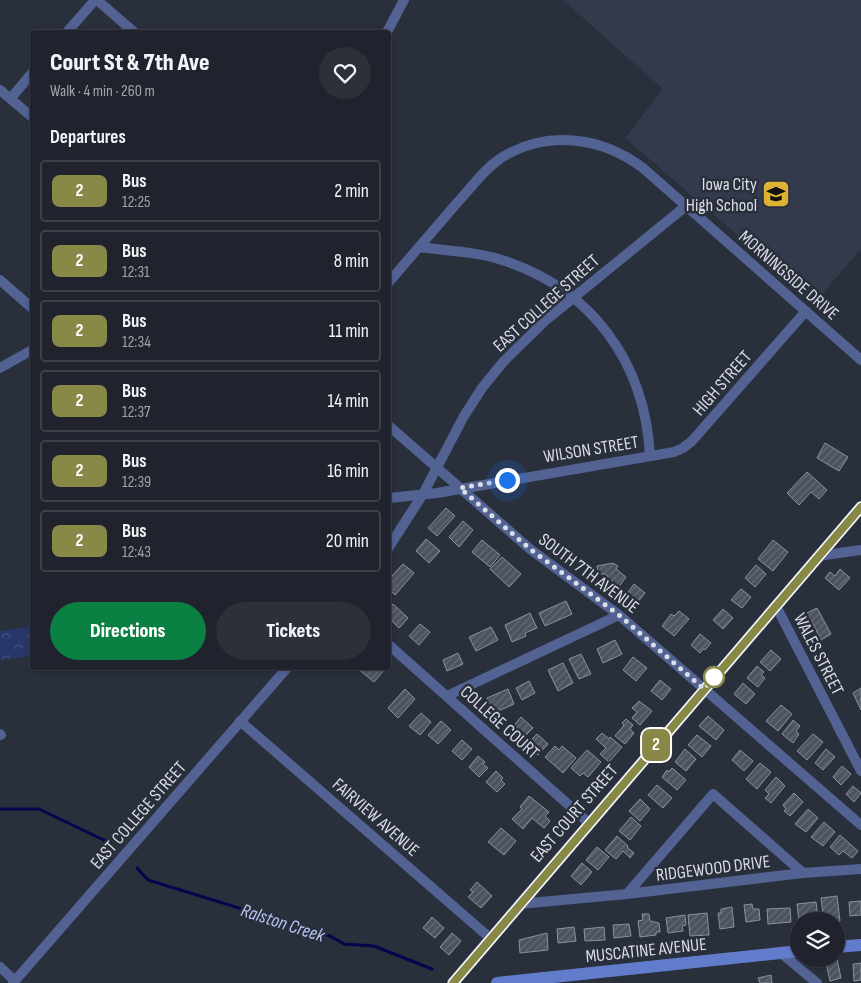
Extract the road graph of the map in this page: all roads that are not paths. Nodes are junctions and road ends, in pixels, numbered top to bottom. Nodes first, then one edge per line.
1 (96, 0) edge
2 (402, 1) edge
3 (69, 30) edge
4 (132, 30) edge
5 (388, 30) edge
6 (30, 75) edge
7 (0, 90) edge
8 (11, 98) junction
9 (30, 115) edge
10 (686, 206) junction
11 (419, 247) junction
12 (0, 280) edge
13 (391, 280) edge
14 (574, 297) junction
15 (30, 306) edge
16 (806, 311) junction
17 (30, 351) edge
18 (861, 360) edge
19 (0, 368) edge
20 (391, 428) edge
21 (650, 456) junction
22 (436, 467) junction
23 (460, 488) junction
24 (423, 494) junction
25 (391, 498) edge
26 (861, 507) edge
27 (391, 544) edge
28 (861, 550) edge
29 (818, 556) junction
30 (776, 606) junction
31 (619, 615) junction
32 (391, 647) edge
33 (285, 670) edge
34 (704, 689) junction
35 (447, 696) junction
36 (240, 721) junction
37 (861, 771) edge
38 (589, 823) junction
39 (861, 825) edge
40 (861, 869) edge
41 (803, 873) junction
42 (627, 894) junction
43 (519, 904) junction
44 (490, 938) junction
45 (861, 945) edge
46 (845, 946) edge
47 (790, 952) edge
48 (781, 953) junction
49 (0, 967) edge
50 (573, 979) edge
51 (14, 982) edge
52 (452, 983) edge
53 (497, 983) edge
54 (817, 983) edge

1 - 3 street
1 - 4 street
2 - 5 street
6 - 8 street
7 - 8 street
8 - 9 street
10 - 11 street, MORNINGSIDE DRIVE
10 - 14 street, EAST COLLEGE STREET
10 - 16 street, MORNINGSIDE DRIVE
11 - 13 street, MORNINGSIDE DRIVE
11 - 14 street
12 - 15 street
14 - 21 street
14 - 22 street, EAST COLLEGE STREET
16 - 18 street, MORNINGSIDE DRIVE
16 - 21 street, HIGH STREET
17 - 19 street
20 - 22 street, SOUTH 7TH AVENUE
21 - 23 street, WILSON STREET
22 - 23 street, SOUTH 7TH AVENUE
22 - 24 street, EAST COLLEGE STREET
23 - 24 street, WILSON STREET
23 - 31 street, SOUTH 7TH AVENUE
24 - 25 street, WILSON STREET
24 - 27 street, EAST COLLEGE STREET
26 - 29 street, EAST COURT STREET
28 - 29 street
29 - 30 street, EAST COURT STREET
30 - 34 street, EAST COURT STREET
30 - 37 street, WALES STREET
31 - 34 street, SOUTH 7TH AVENUE
31 - 35 street
32 - 35 street, COLLEGE COURT
33 - 36 street, EAST COLLEGE STREET
34 - 38 street, EAST COURT STREET
34 - 39 street, SOUTH 7TH AVENUE
35 - 38 street, COLLEGE COURT
36 - 44 street, FAIRVIEW AVENUE
36 - 51 street, EAST COLLEGE STREET
38 - 43 street, EAST COURT STREET
40 - 41 street, RIDGEWOOD DRIVE
41 - 42 street, RIDGEWOOD DRIVE
41 - 42 street, RIDGEWOOD DRIVE
42 - 43 street, RIDGEWOOD DRIVE
43 - 44 street, EAST COURT STREET
44 - 52 street, EAST COURT STREET
45 - 46 main road
47 - 48 main road, MUSCATINE AVENUE
48 - 50 main road, MUSCATINE AVENUE
48 - 54 street
49 - 51 street
50 - 53 main road, MUSCATINE AVENUE

